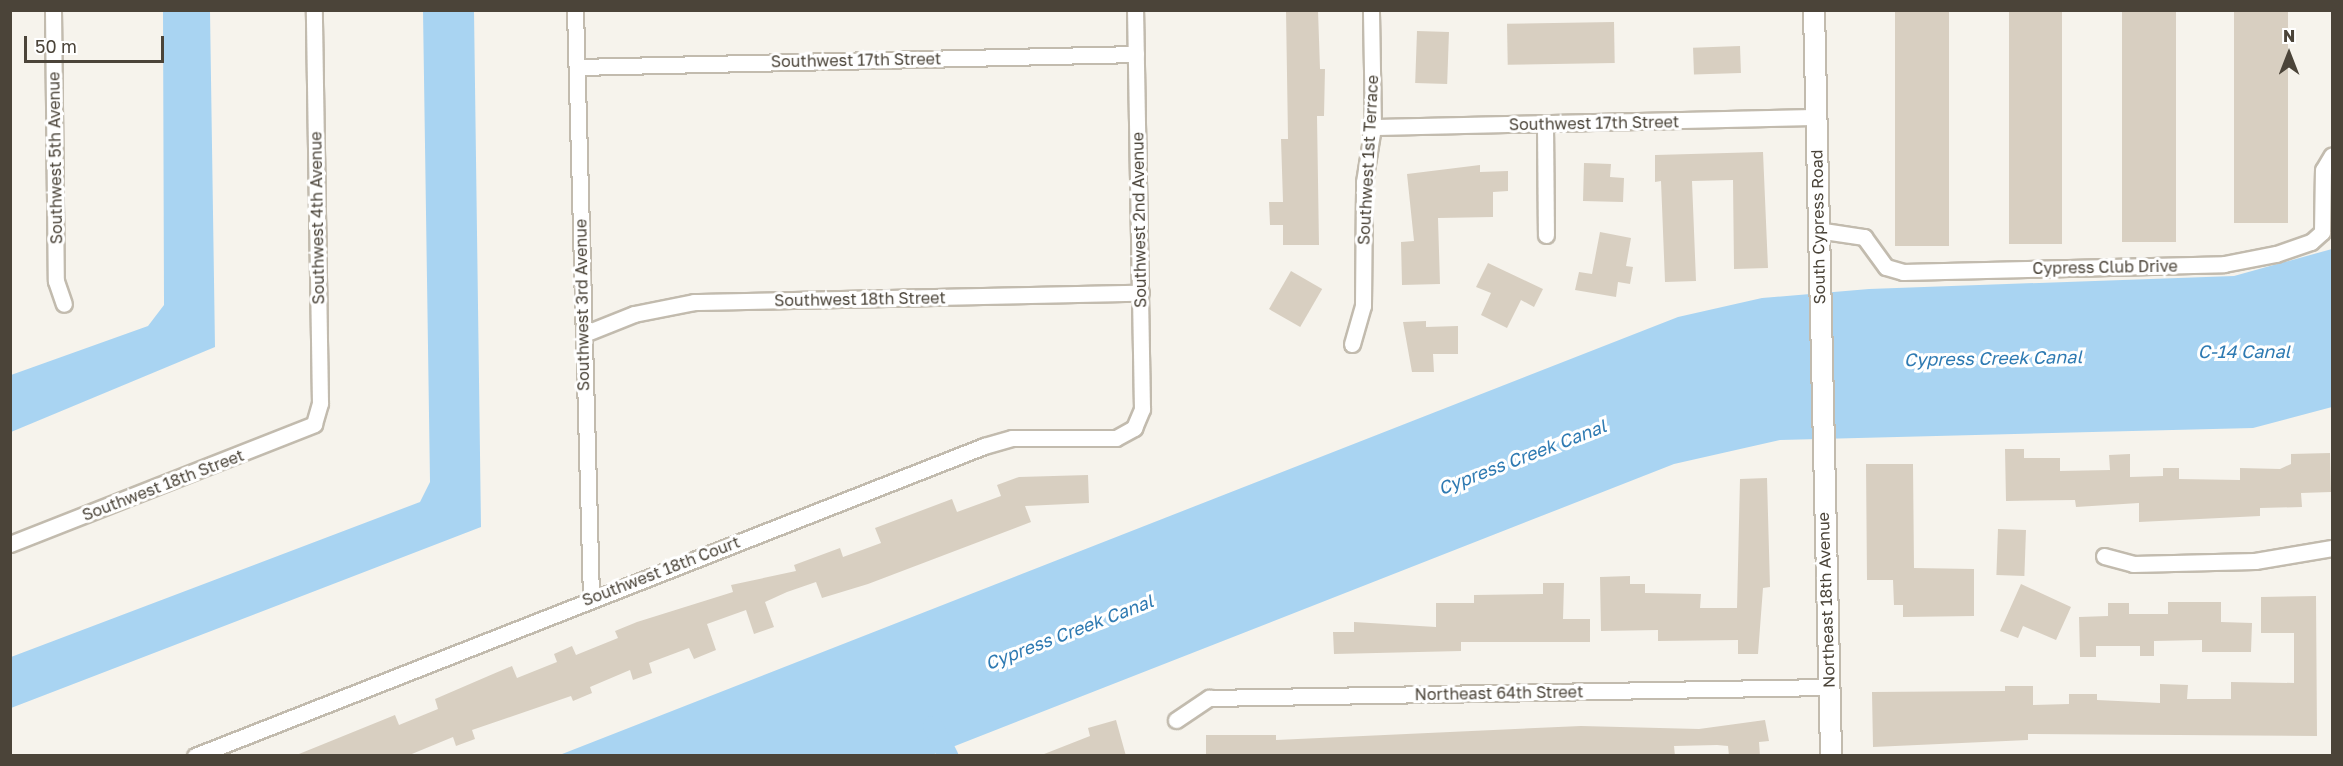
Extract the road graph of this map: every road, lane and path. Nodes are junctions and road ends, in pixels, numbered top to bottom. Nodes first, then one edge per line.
1 (53, 10) edge
2 (314, 10) edge
3 (575, 10) edge
4 (1136, 10) edge
5 (1371, 10) edge
6 (1814, 10) edge
7 (1136, 54) junction
8 (577, 67) junction
9 (1816, 117) junction
10 (1545, 125) junction
11 (1373, 127) junction
12 (2332, 155) edge
13 (1817, 230) junction
14 (1546, 235) dead end
15 (1141, 293) junction
16 (64, 304) dead end
17 (584, 334) junction
18 (1352, 344) dead end
19 (314, 424) joint
20 (1134, 428) joint
21 (1821, 444) joint
22 (10, 544) edge
23 (2332, 548) edge
24 (2104, 556) dead end
25 (591, 598) junction
26 (1829, 687) junction
27 (1176, 720) dead end
28 (195, 756) edge
29 (1831, 756) edge

1 - 16 street, Southwest 5th Avenue
2 - 19 street, Southwest 4th Avenue
3 - 8 street, Southwest 3rd Avenue
4 - 7 street, Southwest 2nd Avenue
5 - 11 street, Southwest 1st Terrace
6 - 9 street, South Cypress Road
7 - 8 street, Southwest 17th Street
7 - 15 street, Southwest 2nd Avenue
8 - 17 street, Southwest 3rd Avenue
9 - 10 street, Southwest 17th Street
9 - 13 street, South Cypress Road
10 - 11 street, Southwest 17th Street
10 - 14 street
11 - 18 street, Southwest 1st Terrace
12 - 13 street, Cypress Club Drive
13 - 21 street, South Cypress Road
15 - 17 street, Southwest 18th Street
15 - 20 street, Southwest 2nd Avenue
17 - 25 street, Southwest 3rd Avenue
19 - 22 street, Southwest 18th Street
20 - 25 street, Southwest 18th Court
21 - 26 street, Northeast 18th Avenue
23 - 24 street
25 - 28 street, Southwest 18th Court
26 - 27 street, Northeast 64th Street
26 - 29 street, Northeast 18th Avenue

